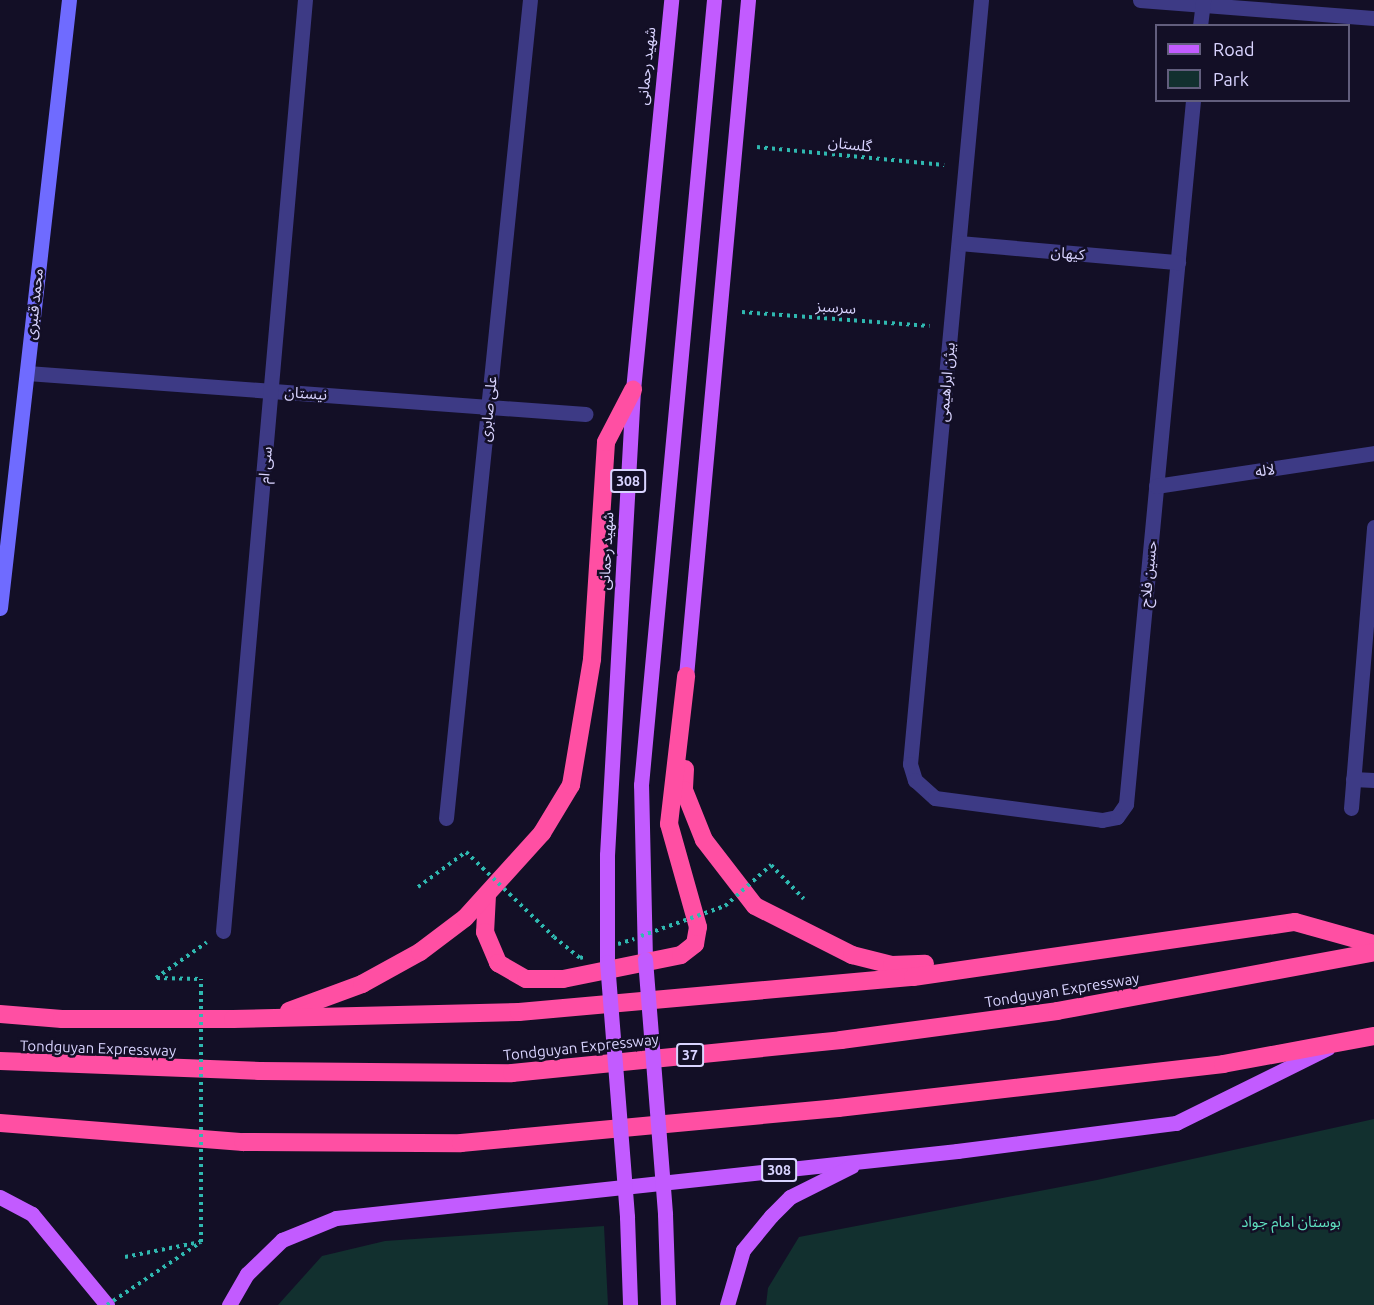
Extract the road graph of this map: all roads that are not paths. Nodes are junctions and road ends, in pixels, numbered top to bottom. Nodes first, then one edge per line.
1 (69, 0) edge
2 (305, 0) edge
3 (530, 0) edge
4 (671, 0) edge
5 (714, 0) edge
6 (748, 0) edge
7 (981, 0) edge
8 (1140, 0) edge
9 (1202, 2) edge
10 (1374, 18) edge
11 (1200, 24) edge
12 (1193, 102) edge
13 (959, 243) junction
14 (1178, 262) junction
15 (27, 373) junction
16 (633, 390) junction
17 (272, 391) junction
18 (488, 407) junction
19 (585, 414) dead end
20 (1374, 453) edge
21 (1156, 486) junction
22 (1374, 527) edge
23 (0, 608) edge
24 (686, 676) junction
25 (910, 764) joint
26 (1353, 778) junction
27 (1374, 780) edge
28 (1351, 808) dead end
29 (447, 818) dead end
30 (487, 895) junction
31 (223, 931) road end
32 (1374, 944) edge
33 (1374, 952) edge
34 (1005, 963) junction
35 (0, 1014) edge
36 (233, 1019) junction
37 (1374, 1036) edge
38 (1346, 1040) junction
39 (0, 1061) edge
40 (0, 1123) edge
41 (862, 1161) junction
42 (0, 1197) edge
43 (107, 1305) edge
44 (229, 1305) edge
45 (630, 1305) edge
46 (668, 1305) edge
47 (727, 1305) edge

1 - 15 street, محمد قنبری
2 - 17 street, سی ام
3 - 18 street, علی صابری
4 - 16 main road, شهید رحمانی / 308
5 - 46 main road, 308, bridge
6 - 24 main road
7 - 13 street, بیژن ابراهیمی
8 - 9 street
9 - 10 street
9 - 11 street
12 - 14 street, حسین فلاح
13 - 14 street, کیهان
13 - 25 street, بیژن ابراهیمی
14 - 21 street, حسین فلاح
15 - 17 street, نیستان
15 - 23 street, محمد قنبری
16 - 30 highway
16 - 45 main road, شهید رحمانی / 308, bridge
17 - 18 street, نیستان
17 - 31 street, سی ام
18 - 19 street, نیستان
18 - 29 street, علی صابری
20 - 21 street, لاله
21 - 25 street, حسین فلاح
22 - 26 street
24 - 30 highway
24 - 34 highway
26 - 27 street
26 - 28 street
30 - 36 highway
32 - 34 highway
33 - 39 highway, Tondguyan Expressway / 37
34 - 36 highway
35 - 36 highway
37 - 38 highway
38 - 40 highway
38 - 41 main road, 308
41 - 44 main road, 308
41 - 47 main road
42 - 43 main road

